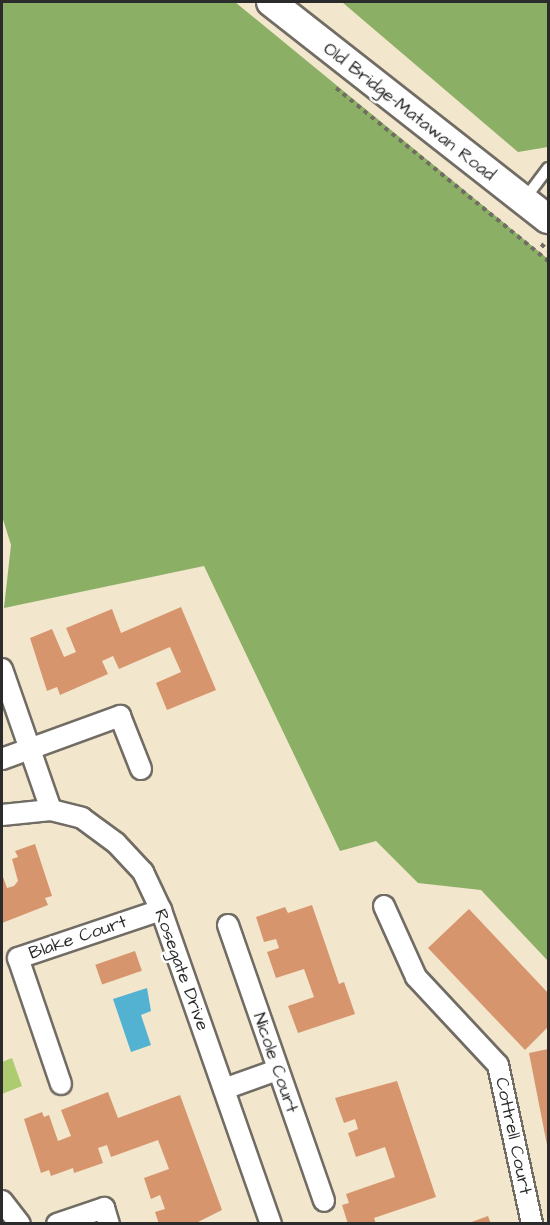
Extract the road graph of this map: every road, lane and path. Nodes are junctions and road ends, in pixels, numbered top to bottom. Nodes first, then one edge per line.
1 (271, 2) edge
2 (332, 84) dead end
3 (549, 168) edge
4 (524, 200) junction
5 (549, 219) edge
6 (549, 261) edge
7 (2, 669) edge
8 (29, 750) junction
9 (2, 759) edge
10 (141, 769) dead end
11 (51, 810) junction
12 (2, 815) edge
13 (384, 906) dead end
14 (161, 910) junction
15 (228, 925) dead end
16 (277, 1070) junction
17 (62, 1084) dead end
18 (224, 1089) junction
19 (2, 1201) edge
20 (324, 1201) dead end
21 (20, 1224) edge
22 (57, 1224) edge
23 (109, 1224) edge
24 (271, 1224) edge
25 (532, 1224) edge

1 - 4 main road, Old Bridge-Matawan Road
2 - 6 path
3 - 4 lane
4 - 5 main road, Old Bridge-Matawan Road
7 - 8 street
8 - 9 street
8 - 10 street
8 - 11 street
11 - 12 street, Rosegate Drive
11 - 14 street, Rosegate Drive
13 - 25 street, Cottrell Court
14 - 17 street, Blake Court
14 - 18 street, Rosegate Drive
15 - 16 street, Nicole Court
16 - 18 street
16 - 20 street, Nicole Court
18 - 24 street, Rosegate Drive
19 - 21 street
22 - 23 street

